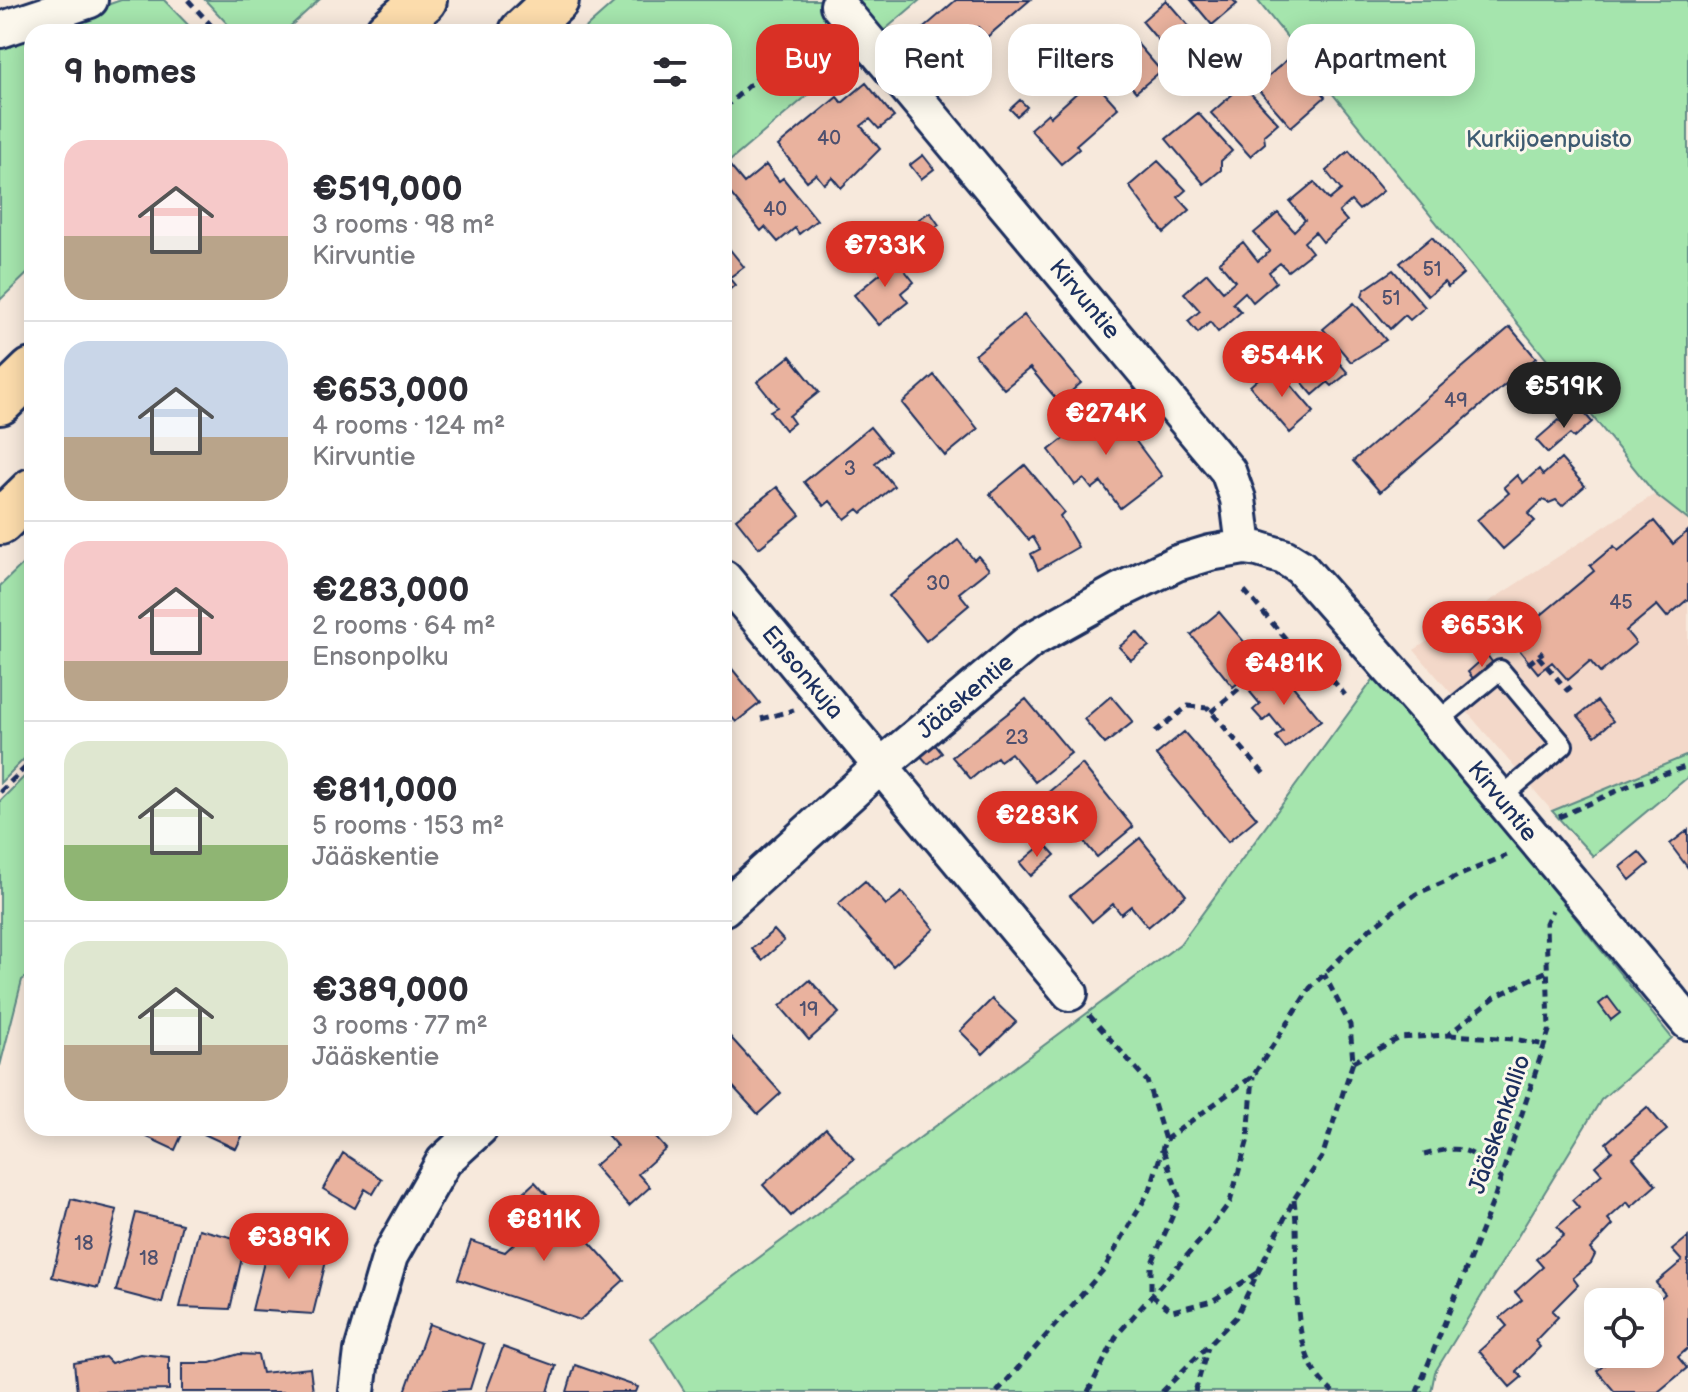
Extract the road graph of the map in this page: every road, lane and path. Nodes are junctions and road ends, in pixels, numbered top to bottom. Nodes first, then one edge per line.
1 (90, 0) edge
2 (188, 0) edge
3 (424, 0) edge
4 (556, 0) edge
5 (838, 5) joint
6 (209, 24) edge
7 (397, 24) edge
8 (530, 24) edge
9 (0, 30) edge
10 (732, 101) edge
11 (24, 379) edge
12 (0, 402) edge
13 (24, 499) edge
14 (0, 522) edge
15 (1244, 547) junction
16 (732, 587) edge
17 (1244, 590) dead end
18 (1291, 645) junction
19 (1538, 655) dead end
20 (1572, 686) dead end
21 (1345, 695) dead end
22 (1211, 712) junction
23 (1437, 722) junction
24 (1155, 732) dead end
25 (882, 765) junction
26 (1688, 766) edge
27 (24, 769) edge
28 (1264, 774) dead end
29 (0, 792) edge
30 (1500, 798) junction
31 (1541, 833) junction
32 (1574, 887) junction
33 (732, 901) edge
34 (1547, 971) junction
35 (1324, 974) junction
36 (1070, 993) joint
37 (1688, 1022) edge
38 (1448, 1035) junction
39 (1545, 1045) junction
40 (1353, 1062) junction
41 (1253, 1076) junction
42 (471, 1136) edge
43 (1165, 1140) junction
44 (1162, 1149) junction
45 (1424, 1155) dead end
46 (1500, 1178) junction
47 (1294, 1199) junction
48 (1261, 1271) junction
49 (1151, 1295) junction
50 (1208, 1346) junction
51 (357, 1392) edge
52 (997, 1392) edge
53 (1088, 1392) edge
54 (1162, 1392) edge
55 (1195, 1392) edge
56 (1333, 1392) edge
57 (1417, 1392) edge

1 - 9 street
2 - 6 path
3 - 7 highway
4 - 8 highway
5 - 10 path
5 - 15 street, Kirvuntie
11 - 12 highway
13 - 14 highway
15 - 23 street, Kirvuntie
15 - 25 street, Jääskentie
16 - 25 street, Ensonkuja
17 - 18 path
18 - 21 path
18 - 22 path
19 - 20 path
22 - 24 path
22 - 28 path
23 - 30 street, Kirvuntie
23 - 30 lane
25 - 33 street, Jääskentie
25 - 36 street, Ensonkuja
26 - 31 path
27 - 29 path
30 - 31 street, Kirvuntie
31 - 32 street, Kirvuntie
31 - 35 path
32 - 34 path, Jääskenkallio
32 - 37 street, Kirvuntie
34 - 38 path
34 - 39 path, Jääskenkallio
35 - 40 path
35 - 41 path
36 - 43 path
38 - 39 path
38 - 40 path
39 - 46 path, Jääskenkallio
40 - 47 path
41 - 43 path
41 - 49 path
42 - 51 street
43 - 44 path
44 - 49 path
44 - 52 path
45 - 46 path
46 - 57 path, Jääskenkallio
47 - 48 path
47 - 56 path
48 - 49 path
48 - 50 path
49 - 53 path
50 - 54 path
50 - 55 path

